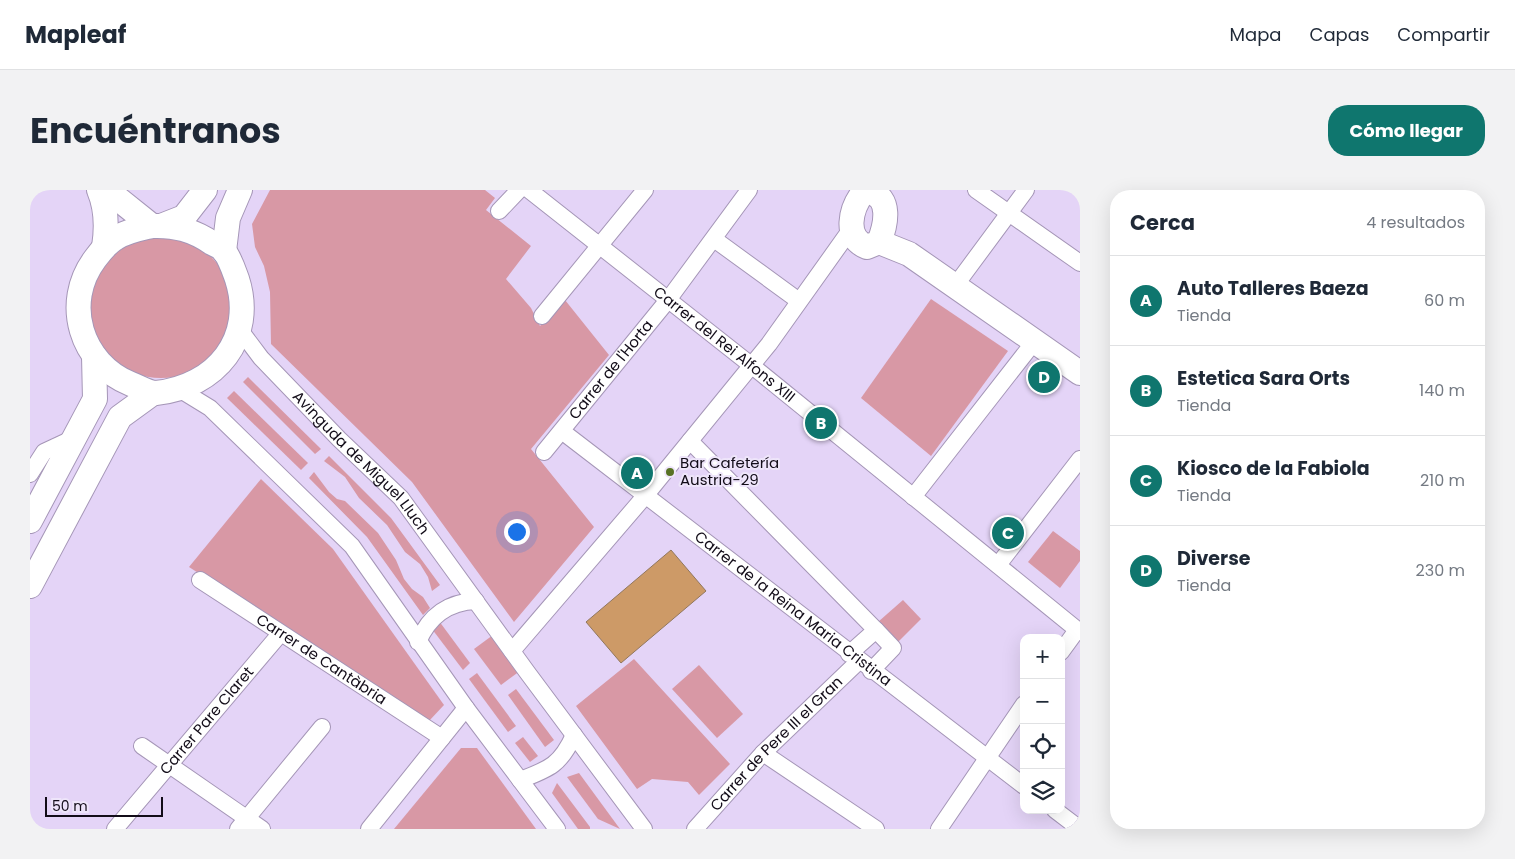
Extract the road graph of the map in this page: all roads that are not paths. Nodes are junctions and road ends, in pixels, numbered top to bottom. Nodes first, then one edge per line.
1 (99, 190) edge
2 (107, 190) edge
3 (205, 190) edge
4 (519, 190) edge
5 (530, 190) edge
6 (644, 190) edge
7 (749, 190) edge
8 (976, 190) edge
9 (1026, 190) edge
10 (239, 192) edge
11 (867, 208) edge
12 (499, 211) dead end
13 (1009, 213) junction
14 (156, 226) junction
15 (714, 239) junction
16 (599, 246) junction
17 (104, 247) junction
18 (224, 251) junction
19 (1080, 263) edge
20 (955, 286) junction
21 (668, 300) junction
22 (799, 301) junction
23 (542, 316) dead end
24 (240, 330) junction
25 (1034, 342) junction
26 (94, 356) junction
27 (751, 365) junction
28 (1080, 373) edge
29 (179, 389) junction
30 (154, 393) junction
31 (563, 432) junction
32 (74, 438) junction
33 (690, 441) junction
34 (544, 452) dead end
35 (1080, 459) edge
36 (30, 474) edge
37 (645, 496) junction
38 (913, 497) junction
39 (30, 521) edge
40 (998, 566) junction
41 (200, 580) dead end
42 (30, 586) edge
43 (476, 601) junction
44 (876, 630) junction
45 (1078, 631) edge
46 (280, 634) junction
47 (418, 642) junction
48 (1065, 647) edge
49 (512, 651) junction
50 (860, 662) junction
51 (466, 708) junction
52 (1020, 710) edge
53 (322, 727) dead end
54 (574, 735) junction
55 (442, 738) junction
56 (142, 746) dead end
57 (763, 753) junction
58 (986, 758) junction
59 (170, 765) junction
60 (520, 780) junction
61 (1020, 783) edge
62 (1060, 814) edge
63 (242, 824) edge
64 (115, 829) edge
65 (262, 829) edge
66 (368, 829) edge
67 (557, 829) edge
68 (644, 829) edge
69 (695, 829) edge
70 (876, 829) edge
71 (939, 829) edge
72 (1080, 829) edge

1 - 17 main road
2 - 14 main road
3 - 14 main road
4 - 12 street
5 - 16 street, Carrer del Rei Alfons XIII
6 - 16 street
7 - 15 street, Carrer de l'Horta
8 - 13 street
9 - 13 street
10 - 18 main road
11 - 20 main road
11 - 22 street
13 - 19 street
13 - 20 street
14 - 17 main road
14 - 18 main road
15 - 21 street, Carrer de l'Horta
15 - 22 street
16 - 21 street, Carrer del Rei Alfons XIII
16 - 23 street
17 - 26 main road
18 - 24 main road
20 - 25 main road
21 - 27 street, Carrer del Rei Alfons XIII
21 - 31 street, Carrer de l'Horta
22 - 27 street
24 - 29 main road
24 - 43 street, Avinguda de Miguel Lluch
25 - 28 main road
25 - 38 street
26 - 30 main road
26 - 32 main road
27 - 33 street
27 - 38 street, Carrer del Rei Alfons XIII
29 - 30 main road
29 - 47 street
30 - 42 main road
31 - 34 street, Carrer de l'Horta
31 - 37 street, Carrer de la Reina Maria Cristina
32 - 36 street
32 - 39 main road
33 - 37 street
33 - 44 street
35 - 40 street
37 - 49 street
37 - 50 street, Carrer de la Reina Maria Cristina
38 - 40 street, Carrer del Rei Alfons XIII
40 - 45 street, Carrer del Rei Alfons XIII
41 - 46 street, Carrer de Cantàbria
43 - 47 street
43 - 49 street, Avinguda de Miguel Lluch
44 - 50 street
44 - 50 street
45 - 48 street
46 - 55 street, Carrer de Cantàbria
46 - 59 street, Carrer Pare Claret
47 - 51 street
49 - 54 street, Avinguda de Miguel Lluch
50 - 57 street, Carrer de Pere III el Gran
50 - 58 street, Carrer de la Reina Maria Cristina
51 - 55 street
51 - 60 street
52 - 58 street
53 - 63 street
54 - 60 street
54 - 68 street, Avinguda de Miguel Lluch
55 - 66 street
56 - 59 street
57 - 69 street, Carrer de Pere III el Gran
57 - 70 street
58 - 61 street, Carrer de la Reina Maria Cristina
58 - 71 street
59 - 63 street
59 - 64 street, Carrer Pare Claret
60 - 67 street
62 - 72 street
63 - 65 street

